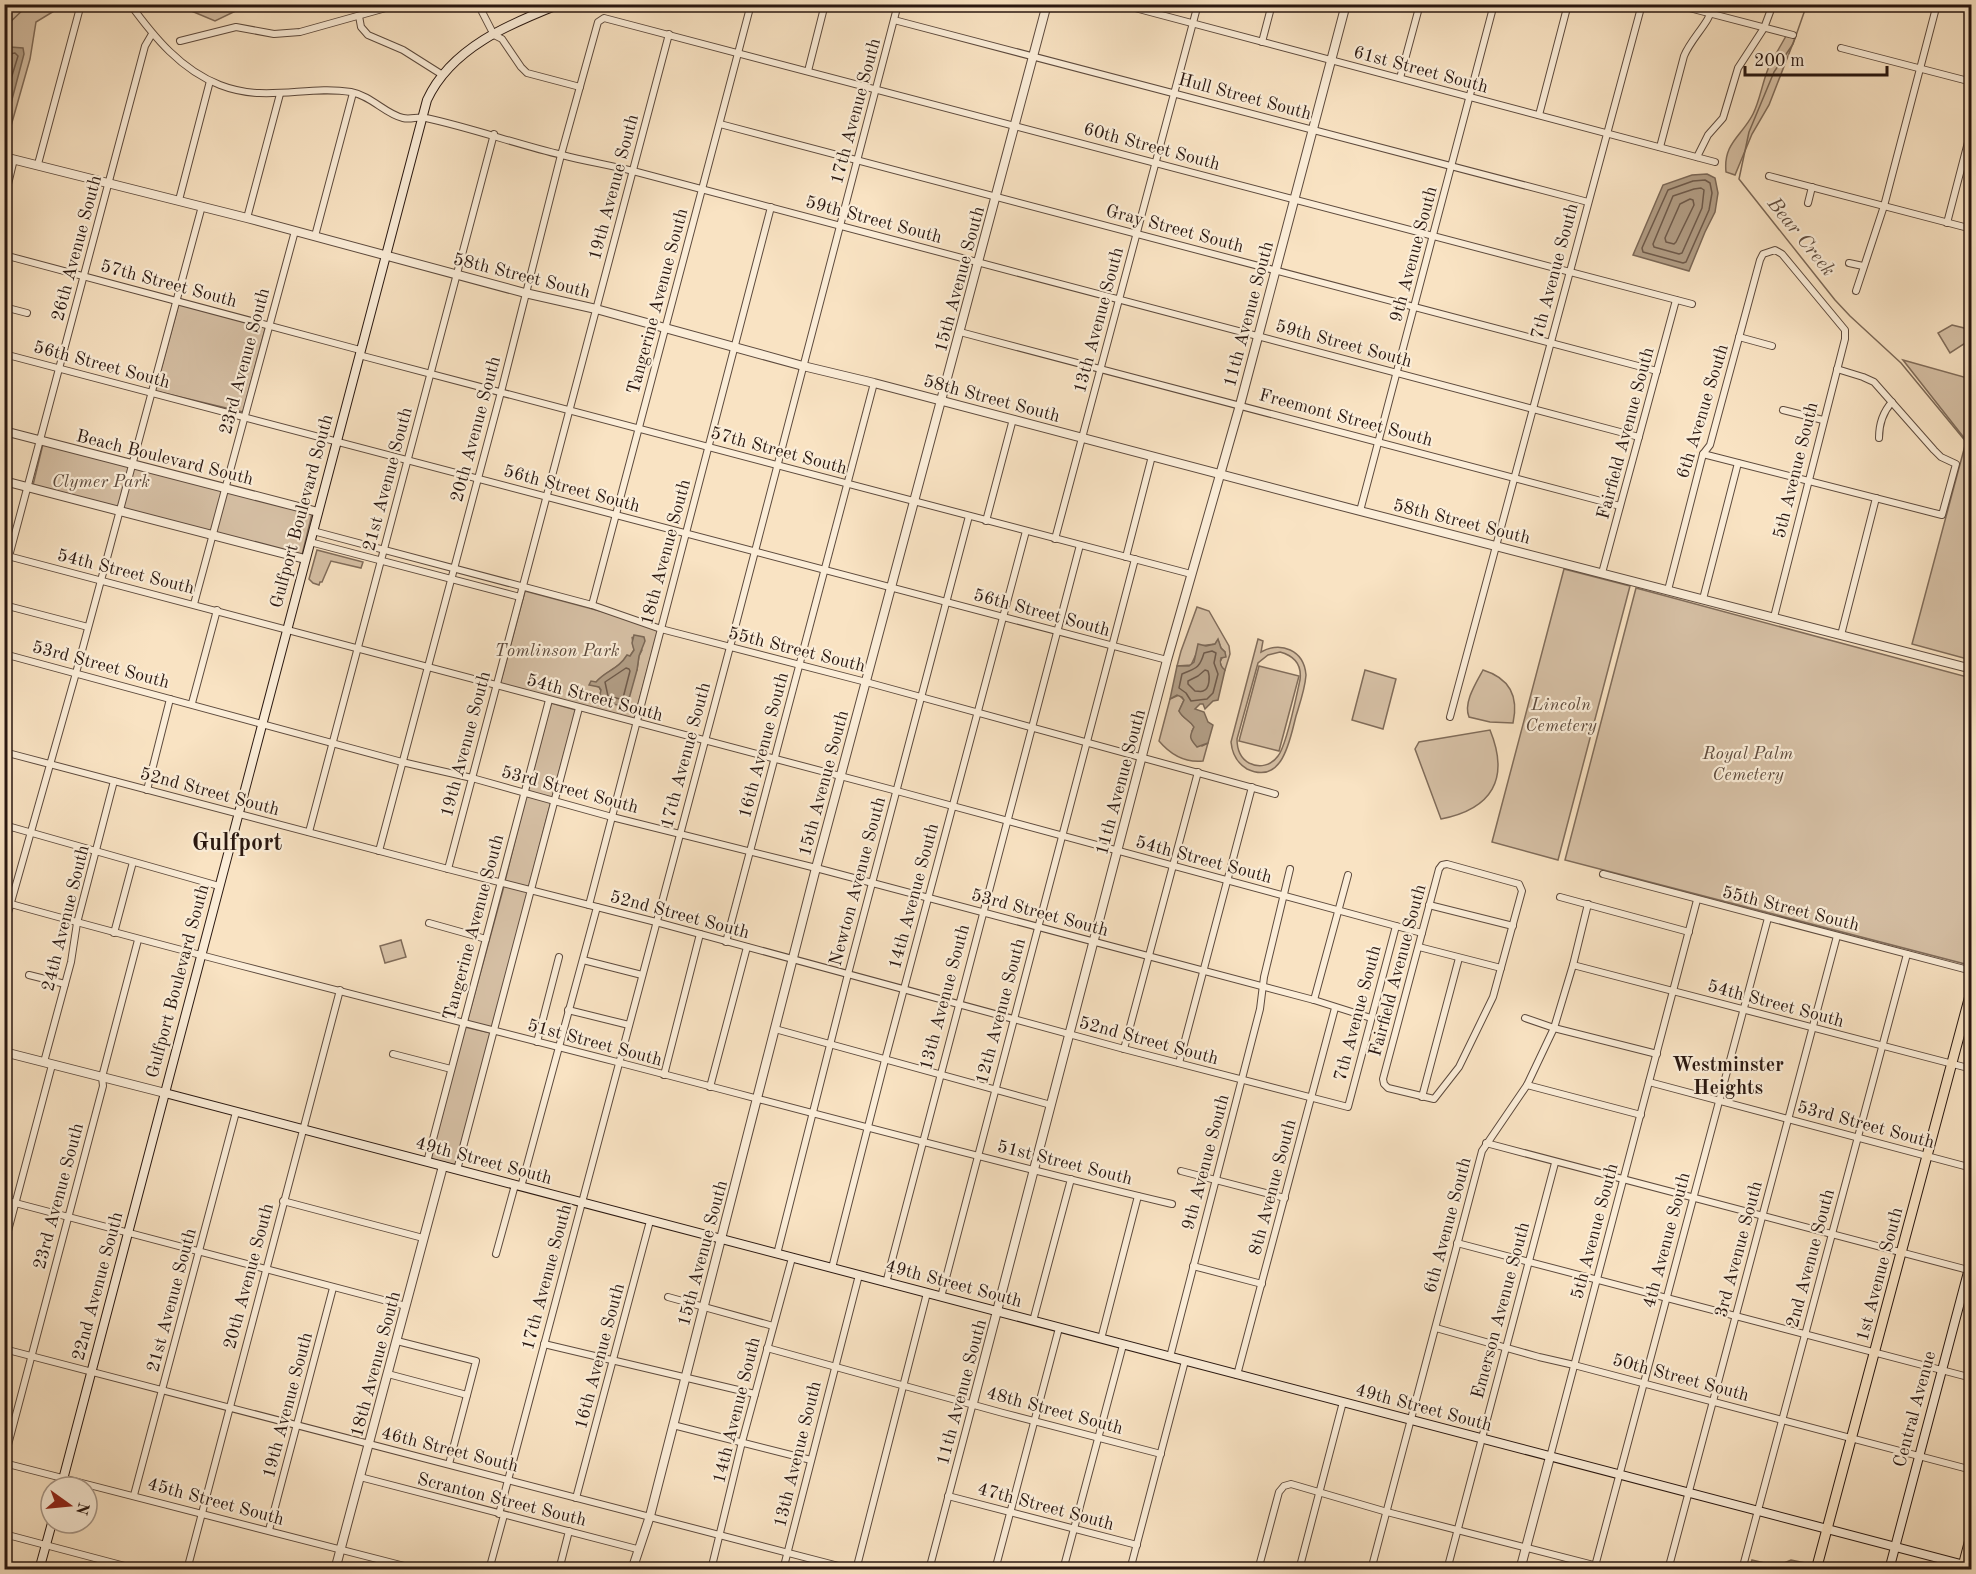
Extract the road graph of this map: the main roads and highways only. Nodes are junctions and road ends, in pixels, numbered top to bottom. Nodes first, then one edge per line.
1 (560, 4) edge
2 (1971, 988) edge
3 (165, 1093) junction
4 (1971, 1257) edge
5 (1970, 1270) edge
6 (65, 1475) edge
7 (1827, 1529) junction
8 (1971, 1532) edge
9 (49, 1535) edge
10 (1895, 1547) junction
11 (1965, 1567) edge
12 (39, 1569) edge
13 (1816, 1569) edge
14 (1889, 1569) edge

1 - 3 main road, Gulfport Boulevard South
2 - 7 main road, 1st Avenue South
3 - 6 main road, 22nd Avenue South
3 - 7 main road, 49th Street South
4 - 5 main road, Central Avenue
5 - 10 main road, Central Avenue
7 - 10 main road, 49th Street South
7 - 13 main road, 1st Avenue South
8 - 11 main road
9 - 12 main road
10 - 11 main road, 49th Street South
10 - 14 main road, Central Avenue

